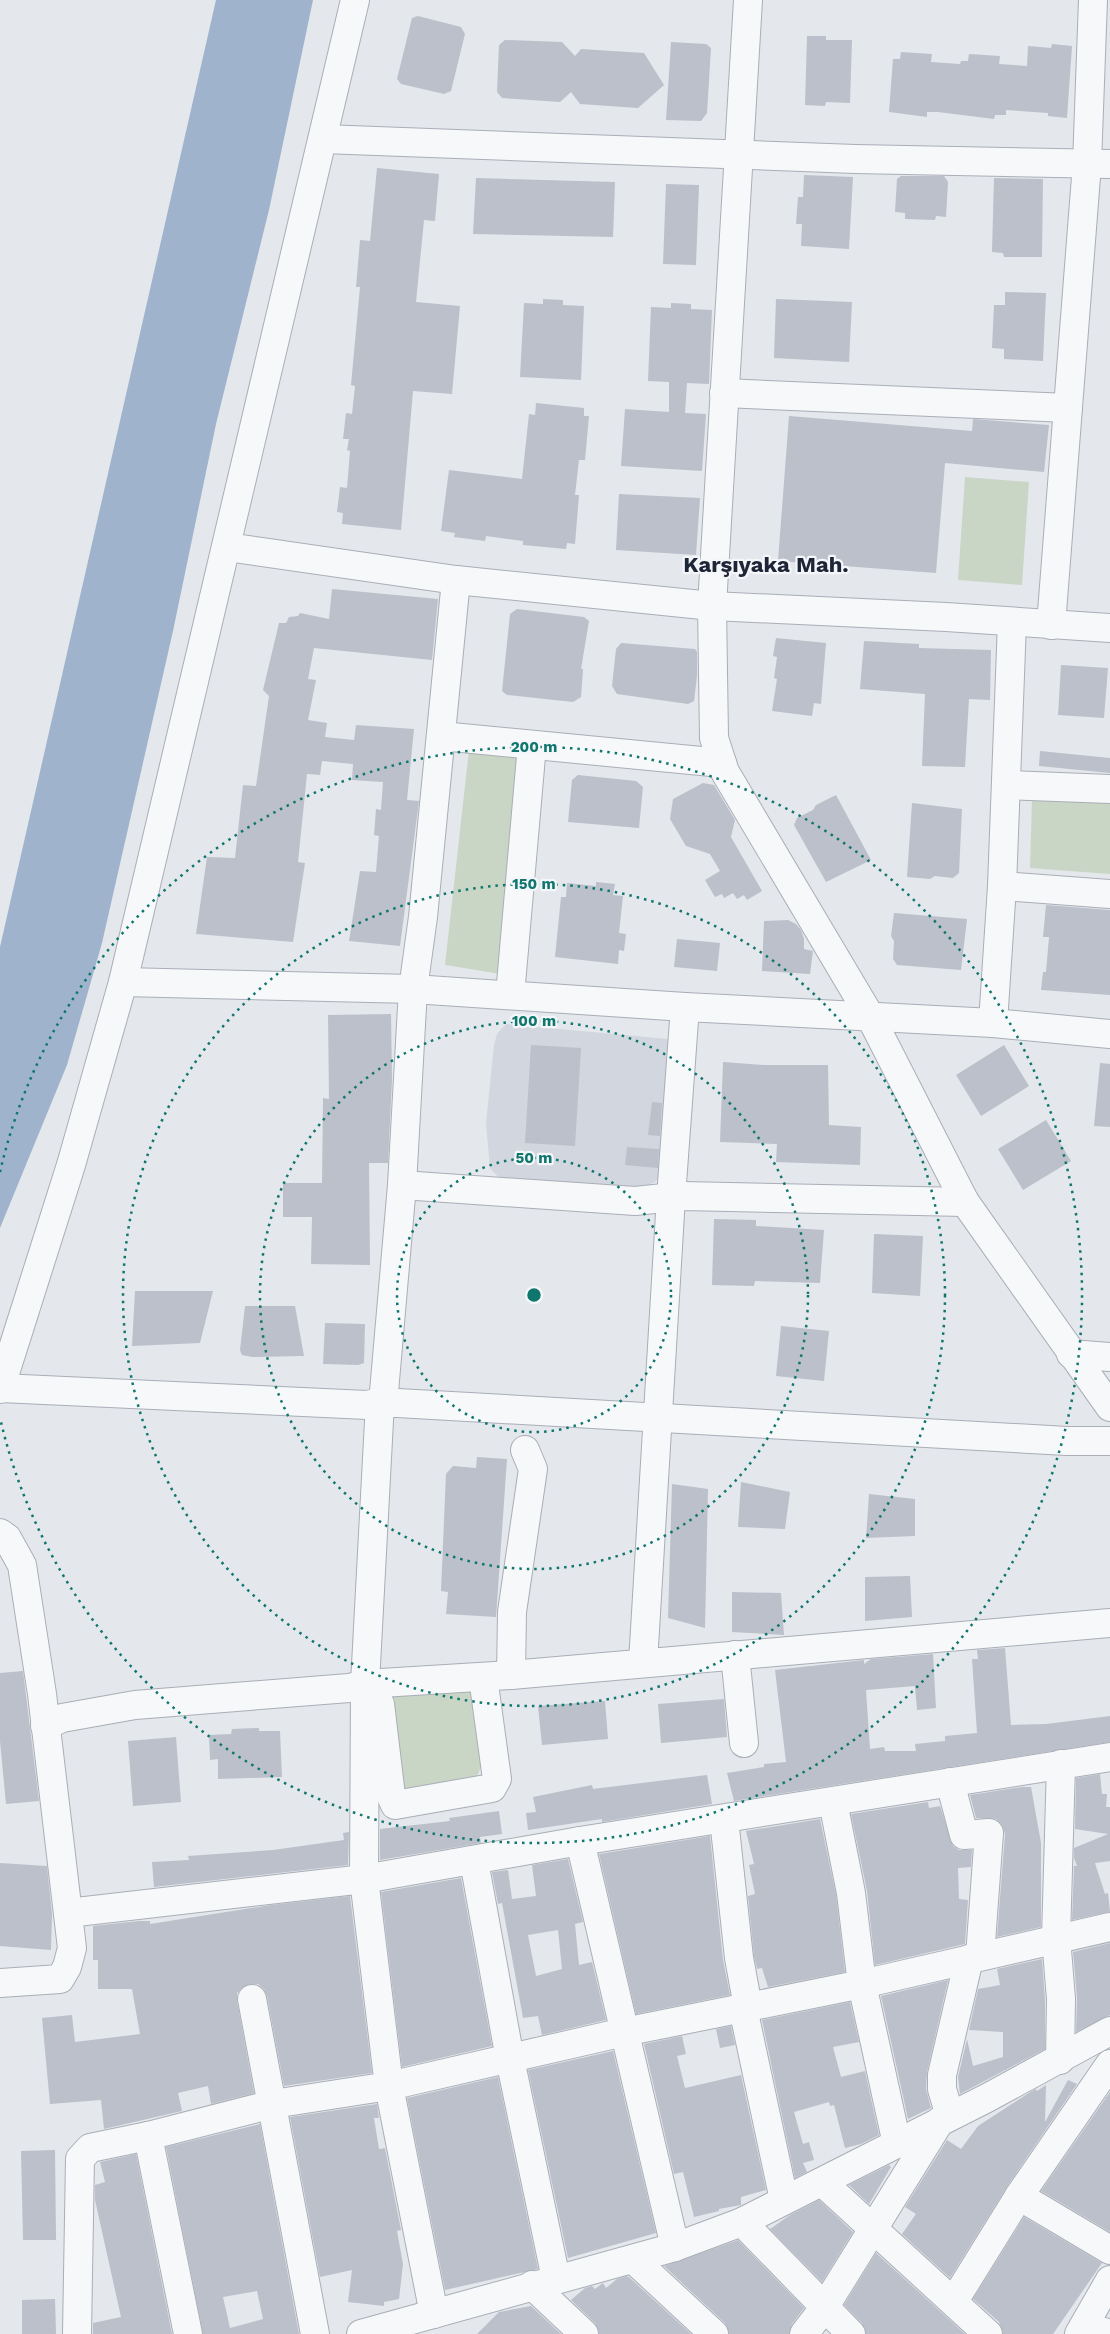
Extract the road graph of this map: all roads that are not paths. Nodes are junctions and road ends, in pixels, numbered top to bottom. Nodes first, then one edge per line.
1 (355, 0) edge
2 (748, 0) edge
3 (1094, 0) edge
4 (323, 139) junction
5 (738, 154) junction
6 (1099, 164) edge
7 (724, 393) junction
8 (1068, 408) junction
9 (227, 547) junction
10 (456, 580) junction
11 (712, 606) junction
12 (1012, 622) junction
13 (1051, 626) junction
14 (1110, 628) edge
15 (441, 736) junction
16 (532, 745) junction
17 (722, 763) junction
18 (1006, 785) junction
19 (1110, 789) edge
20 (1002, 886) junction
21 (1110, 894) edge
22 (123, 982) junction
23 (413, 989) junction
24 (510, 995) junction
25 (685, 1007) junction
26 (871, 1018) junction
27 (993, 1023) junction
28 (1110, 1034) edge
29 (402, 1185) junction
30 (670, 1197) junction
31 (964, 1202) junction
32 (1071, 1354) junction
33 (1110, 1357) edge
34 (0, 1389) edge
35 (380, 1402) junction
36 (1110, 1407) edge
37 (657, 1418) junction
38 (1110, 1441) edge
39 (525, 1450) dead end
40 (2, 1541) edge
41 (1110, 1623) edge
42 (735, 1655) junction
43 (643, 1663) junction
44 (511, 1675) junction
45 (483, 1677) junction
46 (371, 1683) junction
47 (45, 1726) junction
48 (744, 1743) dead end
49 (1110, 1757) edge
50 (1061, 1764) junction
51 (950, 1782) junction
52 (833, 1802) junction
53 (724, 1819) junction
54 (580, 1841) junction
55 (474, 1861) junction
56 (364, 1879) junction
57 (68, 1913) junction
58 (1110, 1927) edge
59 (1056, 1938) junction
60 (974, 1957) junction
61 (0, 1983) edge
62 (862, 1984) junction
63 (252, 1999) dead end
64 (746, 2007) junction
65 (1110, 2031) edge
66 (624, 2032) junction
67 (510, 2058) junction
68 (1060, 2060) junction
69 (1110, 2064) edge
70 (389, 2086) junction
71 (272, 2104) junction
72 (945, 2119) junction
73 (148, 2136) junction
74 (897, 2144) junction
75 (822, 2182) junction
76 (1019, 2196) junction
77 (784, 2200) junction
78 (742, 2222) junction
79 (873, 2229) junction
80 (675, 2247) junction
81 (1110, 2250) edge
82 (632, 2259) junction
83 (1110, 2280) edge
84 (544, 2282) junction
85 (954, 2301) junction
86 (824, 2308) junction
87 (430, 2322) edge
88 (1082, 2330) edge
89 (77, 2334) edge
90 (188, 2334) edge
91 (315, 2334) edge
92 (364, 2334) edge
93 (584, 2334) edge
94 (714, 2334) edge
95 (804, 2334) edge
96 (851, 2334) edge
97 (988, 2334) edge
98 (1110, 2334) edge

1 - 4 street
2 - 5 street
3 - 6 street
4 - 5 street
4 - 9 street
5 - 6 street
5 - 7 street
6 - 8 street
7 - 8 street
7 - 11 street
8 - 13 street
9 - 10 street
9 - 22 street
10 - 11 street
10 - 15 street
11 - 12 street
11 - 17 street
12 - 13 street
12 - 18 street
13 - 14 street
15 - 16 street
15 - 23 street
16 - 17 street
16 - 24 street
17 - 26 street
18 - 19 street
18 - 20 street
20 - 21 street
20 - 27 street
22 - 23 street
22 - 34 street
23 - 24 street
23 - 29 street
24 - 25 street
25 - 26 street
25 - 30 street
26 - 27 street
26 - 31 street
27 - 28 street
29 - 30 street
29 - 35 street
30 - 31 street
30 - 37 street
31 - 32 street
32 - 33 street
32 - 36 street
34 - 35 street
35 - 37 street
35 - 46 street
37 - 38 street
37 - 43 street
39 - 44 street
40 - 47 street
41 - 42 street
42 - 43 street
42 - 48 street
43 - 44 street
44 - 45 street
45 - 46 street
45 - 46 street
46 - 47 street
46 - 56 street
47 - 57 street
49 - 50 street
50 - 51 street
50 - 59 street
51 - 52 street
51 - 60 street
52 - 53 street
52 - 62 street
53 - 54 street
53 - 64 street
54 - 55 street
54 - 66 street
55 - 56 street
55 - 67 street
56 - 57 street
56 - 70 street
57 - 61 street
58 - 59 street
59 - 60 street
59 - 68 street
60 - 62 street
60 - 72 street
62 - 64 street
62 - 74 street
63 - 71 street
64 - 66 street
64 - 77 street
65 - 68 street
66 - 67 street
66 - 80 street
67 - 70 street
67 - 84 street
68 - 72 street
69 - 76 street
70 - 71 street
70 - 87 street
71 - 73 street
71 - 91 street
72 - 74 street
72 - 79 street
73 - 89 street
73 - 90 street
74 - 75 street
75 - 77 street
75 - 79 street
76 - 81 street
76 - 85 street
77 - 78 street
78 - 80 street
78 - 86 street
79 - 85 street
79 - 86 street
80 - 82 street
82 - 84 street
82 - 94 street
83 - 88 street
84 - 87 street
84 - 93 street
85 - 97 street
86 - 95 street
86 - 96 street
87 - 92 street
88 - 98 street

